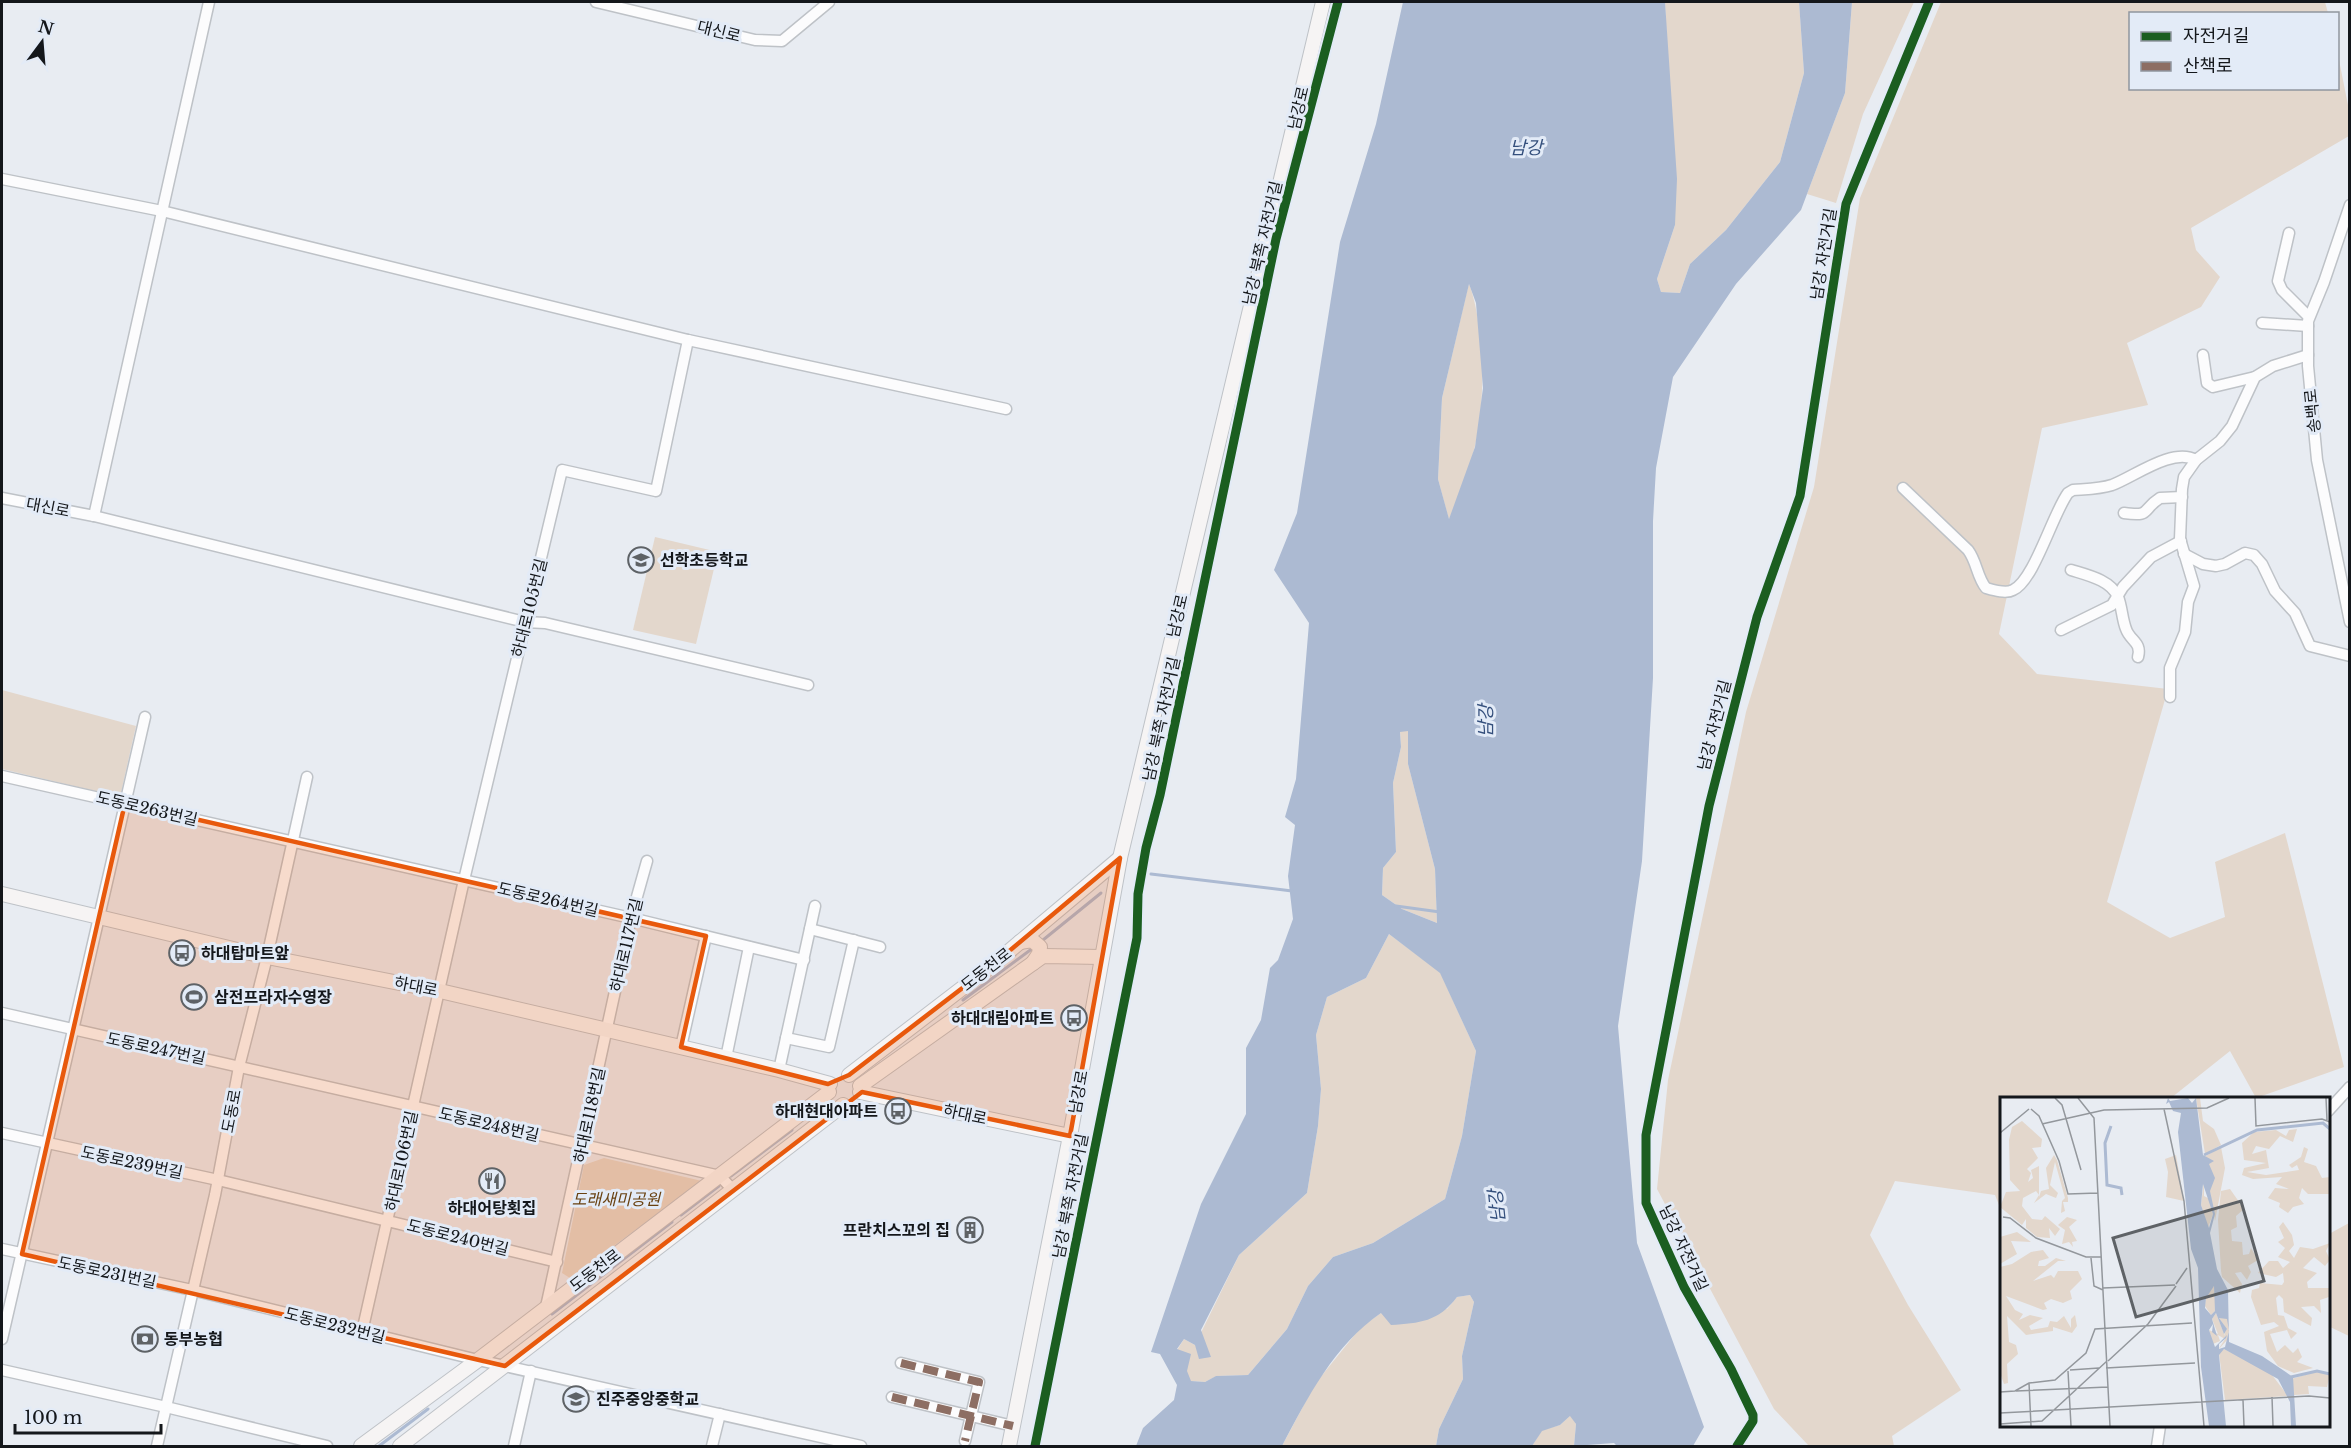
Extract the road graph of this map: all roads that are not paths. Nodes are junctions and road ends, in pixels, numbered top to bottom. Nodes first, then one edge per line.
1 (208, 2) edge
2 (597, 2) edge
3 (830, 2) edge
4 (1323, 2) edge
5 (2, 179) edge
6 (2349, 205) edge
7 (162, 211) junction
8 (2289, 233) dead end
9 (2308, 322) junction
10 (2262, 323) dead end
11 (688, 340) junction
12 (2203, 355) dead end
13 (2308, 355) junction
14 (2255, 377) junction
15 (1006, 409) dead end
16 (2196, 460) junction
17 (1903, 488) dead end
18 (2182, 497) junction
19 (2, 498) edge
20 (2124, 513) dead end
21 (94, 516) junction
22 (2181, 541) junction
23 (2184, 554) junction
24 (2071, 570) dead end
25 (2118, 595) junction
26 (525, 622) junction
27 (2349, 622) edge
28 (2061, 630) dead end
29 (2349, 656) edge
30 (2138, 657) dead end
31 (808, 685) dead end
32 (2170, 697) dead end
33 (145, 717) dead end
34 (2, 776) edge
35 (307, 777) dead end
36 (125, 803) junction
37 (292, 841) junction
38 (1120, 858) junction
39 (647, 861) dead end
40 (464, 880) junction
41 (2, 894) edge
42 (815, 906) dead end
43 (99, 916) junction
44 (631, 918) junction
45 (810, 929) junction
46 (705, 936) junction
47 (854, 940) junction
48 (1020, 942) junction
49 (749, 947) junction
50 (880, 947) dead end
51 (267, 957) junction
52 (1102, 957) junction
53 (804, 960) junction
54 (1033, 963) junction
55 (440, 991) junction
56 (2, 1013) edge
57 (72, 1030) junction
58 (608, 1030) junction
59 (786, 1038) junction
60 (681, 1047) junction
61 (726, 1058) junction
62 (240, 1067) junction
63 (779, 1070) junction
64 (849, 1075) junction
65 (2349, 1087) edge
66 (829, 1088) junction
67 (860, 1089) junction
68 (843, 1105) junction
69 (413, 1107) junction
70 (2330, 1109) edge
71 (2, 1133) edge
72 (1070, 1136) junction
73 (46, 1143) junction
74 (582, 1146) junction
75 (720, 1176) junction
76 (218, 1180) junction
77 (733, 1190) junction
78 (664, 1218) junction
79 (388, 1220) junction
80 (678, 1233) junction
81 (2, 1249) edge
82 (22, 1254) junction
83 (557, 1262) junction
84 (192, 1290) junction
85 (546, 1307) junction
86 (516, 1331) junction
87 (362, 1332) junction
88 (2, 1339) edge
89 (532, 1345) junction
90 (478, 1360) junction
91 (901, 1363) dead end
92 (505, 1366) junction
93 (2, 1370) edge
94 (531, 1371) junction
95 (892, 1397) dead end
96 (166, 1407) junction
97 (720, 1414) junction
98 (971, 1416) junction
99 (1013, 1426) junction
100 (2160, 1427) edge
101 (965, 1441) dead end
102 (157, 1446) edge
103 (327, 1446) edge
104 (361, 1446) edge
105 (400, 1446) edge
106 (514, 1446) edge
107 (712, 1446) edge
108 (861, 1446) edge
109 (1009, 1446) edge
110 (2157, 1446) edge

1 - 7 street
2 - 3 street, 대신로
4 - 38 street, 남강로
5 - 7 street
6 - 9 street, 송백로
7 - 11 street
7 - 21 street
8 - 9 street
9 - 10 street
9 - 13 street, 송백로
11 - 15 street
11 - 26 street, 하대로105번길
12 - 14 street
13 - 14 street
13 - 27 street, 송백로
14 - 16 street
16 - 17 street
16 - 18 street
18 - 20 street
18 - 22 street
19 - 21 street, 대신로
21 - 26 street, 대신로
22 - 23 street
22 - 25 street
23 - 29 street
23 - 32 street
24 - 25 street
25 - 28 street
25 - 30 street
26 - 31 street, 대신로
26 - 40 street, 하대로105번길
33 - 36 street
34 - 36 street, 도동로263번길
35 - 37 street, 도동로
36 - 37 street, 도동로263번길
36 - 43 street
37 - 40 street, 도동로264번길
37 - 51 street, 도동로
38 - 48 street, 도동천로
38 - 52 street, 남강로
39 - 44 street, 하대로117번길
40 - 44 street, 도동로264번길
40 - 55 street, 하대로105번길
41 - 43 street, 하대로
42 - 45 street
43 - 51 street, 하대로
43 - 57 street
44 - 46 street, 도동로264번길
44 - 58 street, 하대로117번길
45 - 47 street
45 - 53 street
46 - 49 street, 도동로264번길
46 - 60 street
47 - 50 street
47 - 59 street
48 - 54 street
48 - 64 street, 도동천로
49 - 53 street, 도동로264번길
49 - 61 street
51 - 55 street, 하대로
51 - 62 street, 도동로
52 - 54 street, 도동천로
52 - 72 street, 남강로
53 - 59 street
54 - 67 street, 도동천로
55 - 58 street, 하대로
55 - 69 street, 하대로106번길
56 - 57 street, 도동로247번길
57 - 62 street, 도동로247번길
57 - 73 street
58 - 60 street, 하대로
58 - 74 street, 하대로118번길
59 - 63 street
60 - 61 street, 하대로
61 - 63 street, 하대로
62 - 69 street, 도동로248번길
62 - 76 street, 도동로
63 - 66 street, 하대로
64 - 66 street
64 - 67 street
65 - 70 street
66 - 68 street
66 - 75 street, 도동천로
67 - 68 street
67 - 72 street, 하대로
68 - 77 street, 도동천로
69 - 74 street, 도동로248번길
69 - 79 street, 하대로106번길
71 - 73 street, 도동로239번길
72 - 99 street, 남강로
73 - 76 street, 도동로239번길
73 - 82 street
74 - 75 street, 도동로248번길
74 - 83 street, 하대로118번길
75 - 77 street
75 - 78 street, 도동천로
76 - 79 street, 도동로240번길
76 - 84 street, 도동로
77 - 80 street, 도동천로
78 - 80 street
78 - 85 street, 도동천로
79 - 83 street, 도동로240번길
79 - 87 street, 하대로106번길
80 - 89 street, 도동천로
81 - 82 street, 도동로231번길
82 - 84 street, 도동로231번길
82 - 88 street
83 - 85 street, 하대로118번길
84 - 87 street, 도동로232번길
84 - 96 street, 도동로
85 - 86 street, 도동천로
86 - 89 street
86 - 90 street, 도동천로
87 - 90 street, 도동로232번길
89 - 92 street, 도동천로
90 - 92 street, 도동로232번길
90 - 104 street, 도동천로
91 - 98 street
92 - 94 street, 도동로232번길
92 - 105 street, 도동천로
93 - 96 street
94 - 97 street, 도동로232번길
94 - 106 street
95 - 98 street
96 - 102 street, 도동로
96 - 103 street
97 - 107 street
97 - 108 street, 도동로232번길
98 - 99 street
98 - 101 street
99 - 109 street, 남강로
100 - 110 street

